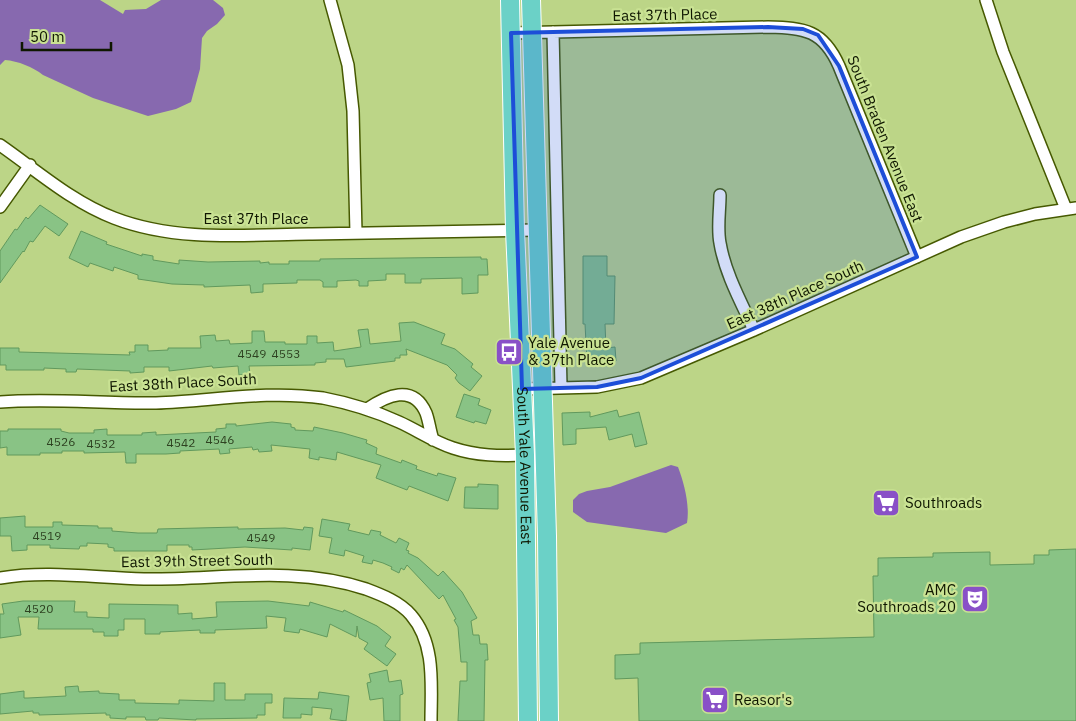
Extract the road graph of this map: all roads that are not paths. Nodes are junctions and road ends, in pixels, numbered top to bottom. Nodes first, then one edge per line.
1 (330, 0) edge
2 (510, 0) edge
3 (531, 0) edge
4 (986, 0) edge
5 (554, 32) junction
6 (510, 33) junction
7 (532, 33) junction
8 (818, 35) joint
9 (0, 144) edge
10 (30, 165) junction
11 (720, 196) dead end
12 (0, 206) edge
13 (1071, 208) edge
14 (515, 230) junction
15 (536, 230) junction
16 (356, 233) junction
17 (917, 257) junction
18 (754, 330) junction
19 (562, 387) junction
20 (542, 388) junction
21 (522, 389) junction
22 (0, 402) edge
23 (366, 409) junction
24 (433, 440) junction
25 (525, 455) junction
26 (0, 578) edge
27 (431, 721) edge
28 (528, 721) edge
29 (549, 721) edge

1 - 16 street
2 - 6 main road, South Yale Avenue East
3 - 7 main road, South Yale Avenue East
4 - 13 street
5 - 7 street, East 37th Place
5 - 8 street, East 37th Place
5 - 19 street
6 - 7 street, East 37th Place
6 - 14 main road, South Yale Avenue East
7 - 15 main road, South Yale Avenue East
8 - 17 street, South Braden Avenue East
9 - 10 street, East 37th Place
10 - 12 street
10 - 16 street, East 37th Place
11 - 18 street
13 - 17 street, East 38th Place South
14 - 15 street, East 37th Place
14 - 16 street, East 37th Place
14 - 21 main road, South Yale Avenue East
15 - 20 main road, South Yale Avenue East
17 - 18 street, East 38th Place South
18 - 19 street, East 38th Place South
19 - 20 street, East 38th Place South
20 - 21 street, East 38th Place South
20 - 29 main road, South Yale Avenue East
21 - 25 main road, South Yale Avenue East
22 - 23 street, East 38th Place South
23 - 24 street, East 38th Place South
23 - 24 street
24 - 25 street, East 38th Place South
25 - 28 main road, South Yale Avenue East
26 - 27 street, East 39th Street South

